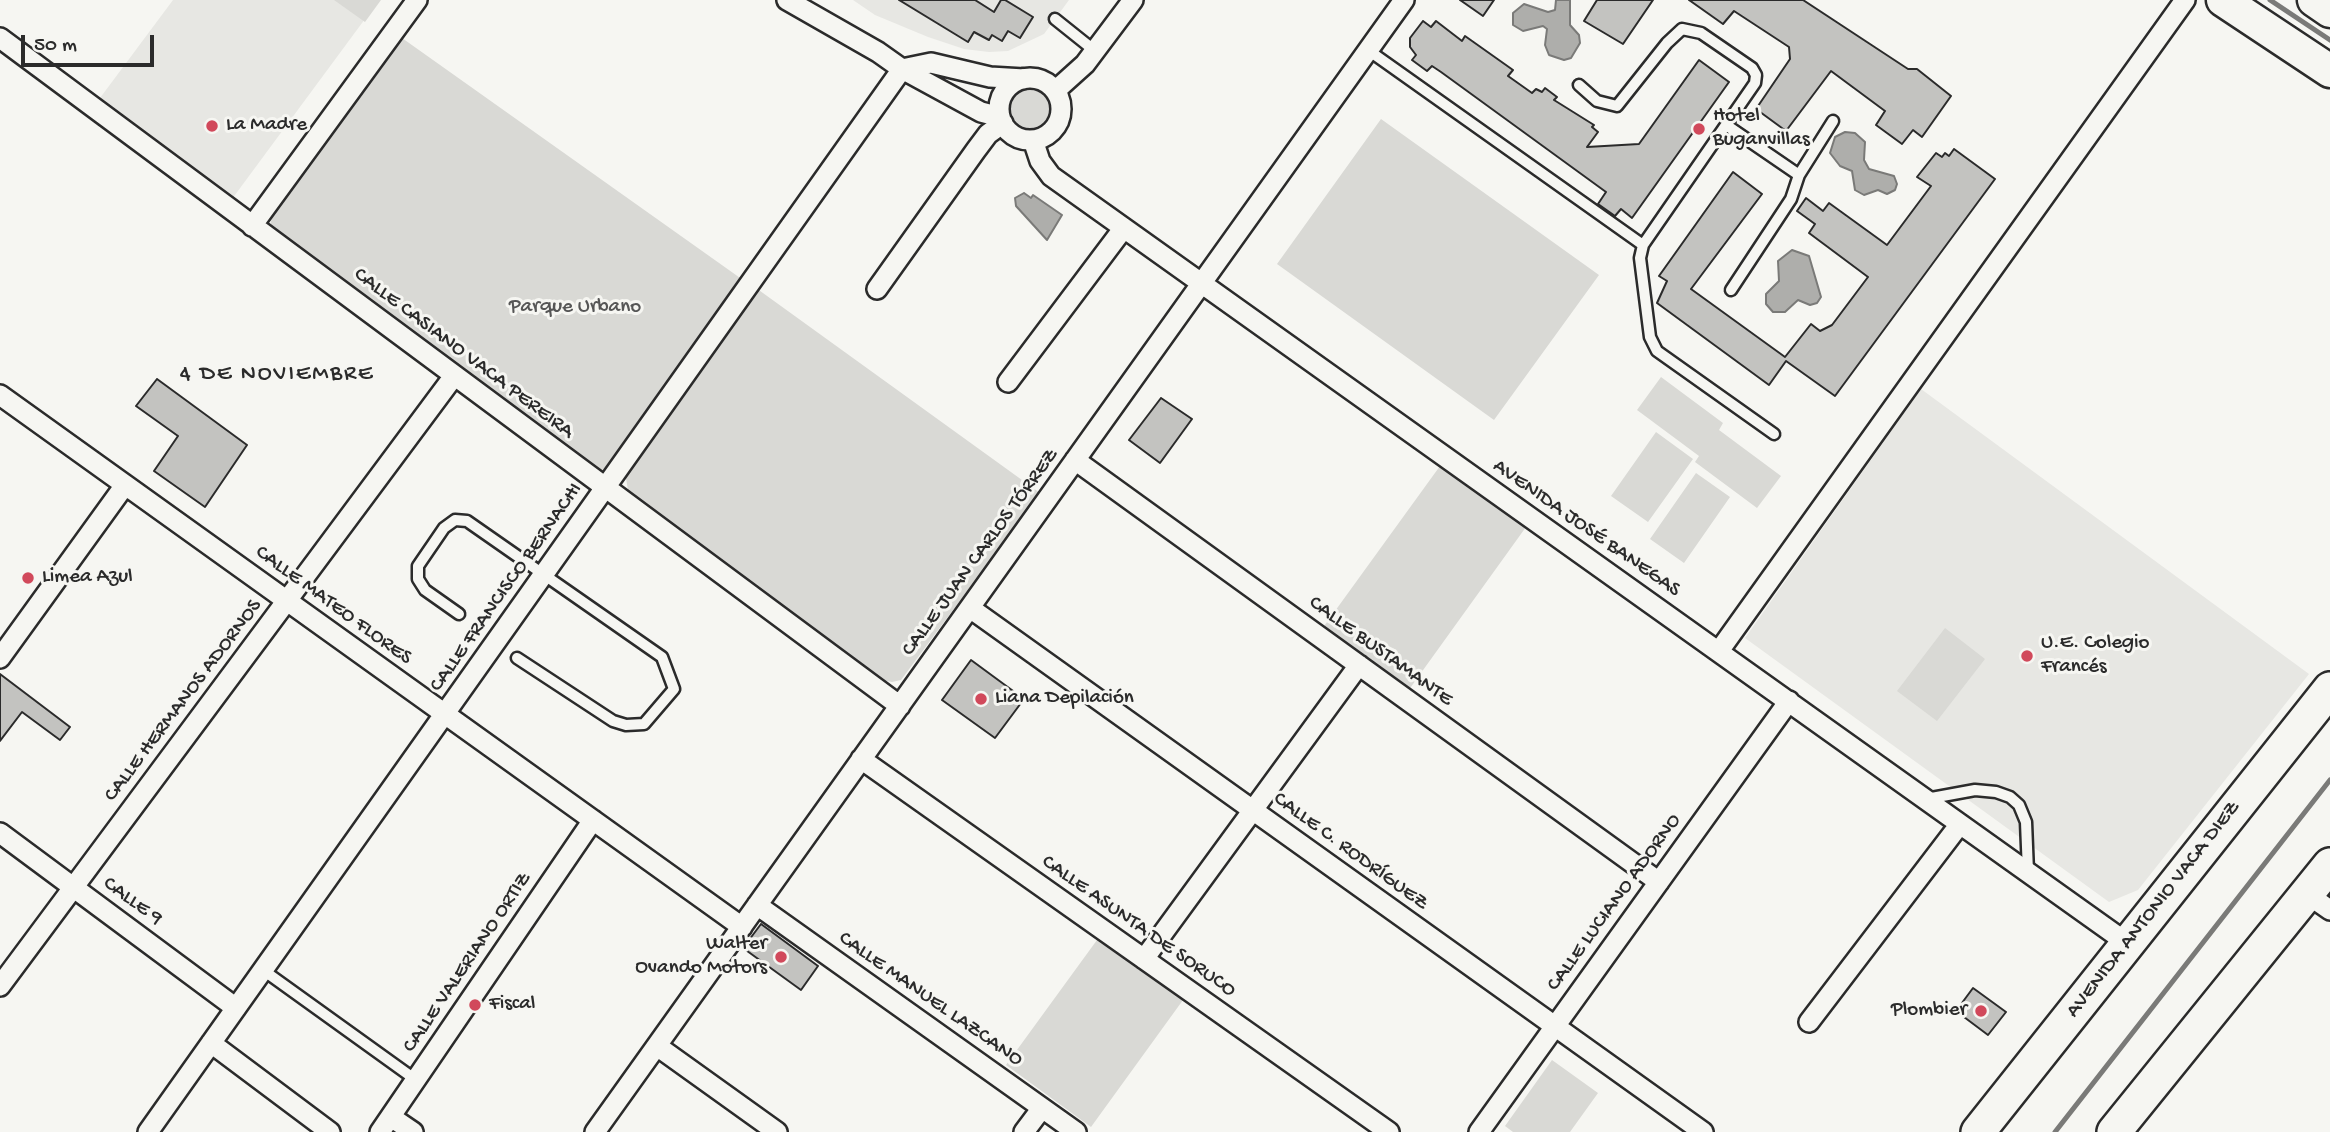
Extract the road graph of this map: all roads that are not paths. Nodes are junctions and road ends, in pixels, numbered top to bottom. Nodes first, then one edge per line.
1 (417, 0) edge
2 (787, 0) edge
3 (1133, 0) edge
4 (1404, 0) edge
5 (2185, 0) edge
6 (2223, 0) edge
7 (2314, 0) edge
8 (2330, 11) edge
9 (1055, 19) dead end
10 (1, 41) edge
11 (1368, 50) junction
12 (1096, 51) junction
13 (902, 69) junction
14 (2330, 71) edge
15 (1024, 79) junction
16 (1579, 85) dead end
17 (1055, 91) junction
18 (1001, 120) junction
19 (1833, 121) dead end
20 (1726, 125) junction
21 (1033, 140) junction
22 (1799, 175) junction
23 (252, 226) junction
24 (1124, 229) junction
25 (1643, 245) junction
26 (1202, 286) junction
27 (877, 289) dead end
28 (1731, 290) dead end
29 (454, 376) junction
30 (1008, 382) dead end
31 (0, 395) edge
32 (1774, 434) dead end
33 (1075, 460) junction
34 (125, 485) junction
35 (605, 488) junction
36 (544, 575) junction
37 (286, 601) junction
38 (970, 608) junction
39 (459, 614) dead end
40 (1718, 651) junction
41 (0, 658) edge
42 (517, 659) dead end
43 (1359, 665) junction
44 (2330, 688) edge
45 (1789, 701) junction
46 (900, 706) junction
47 (445, 714) junction
48 (861, 760) junction
49 (1925, 799) junction
50 (1253, 810) junction
51 (593, 820) junction
52 (1960, 824) junction
53 (0, 833) edge
54 (2330, 865) edge
55 (2028, 872) junction
56 (1659, 881) junction
57 (73, 887) junction
58 (2318, 902) edge
59 (757, 905) junction
60 (742, 927) junction
61 (2127, 943) junction
62 (1144, 959) junction
63 (263, 970) junction
64 (0, 986) edge
65 (236, 1008) junction
66 (1809, 1022) dead end
67 (1554, 1027) junction
68 (211, 1043) junction
69 (657, 1046) junction
70 (416, 1080) junction
71 (1042, 1108) junction
72 (385, 1124) edge
73 (148, 1132) edge
74 (330, 1132) edge
75 (413, 1132) edge
76 (595, 1132) edge
77 (777, 1132) edge
78 (1024, 1132) edge
79 (1076, 1132) edge
80 (1389, 1132) edge
81 (1479, 1132) edge
82 (1703, 1132) edge
83 (1978, 1132) edge
84 (2114, 1132) edge

1 - 23 street
2 - 13 street
3 - 12 street
4 - 11 street, CALLE JUAN CARLOS TÓRREZ
5 - 40 street
6 - 14 main road
7 - 8 main road
9 - 12 lane
10 - 23 street, CALLE CASIANO VACA PEREIRA
11 - 25 lane
11 - 26 street, CALLE JUAN CARLOS TÓRREZ
12 - 17 street
13 - 15 street
13 - 18 street
13 - 35 street, CALLE FRANCISCO BERNACHI
15 - 17 street
15 - 18 street
16 - 20 lane
17 - 21 street
18 - 21 street
18 - 27 street
19 - 22 lane
20 - 22 lane
20 - 25 lane
21 - 24 street, AVENIDA JOSÉ BANEGAS
22 - 28 lane
23 - 29 street, CALLE CASIANO VACA PEREIRA
24 - 26 street, AVENIDA JOSÉ BANEGAS
24 - 30 street
25 - 32 lane
26 - 33 street, CALLE JUAN CARLOS TÓRREZ
26 - 40 street, AVENIDA JOSÉ BANEGAS
29 - 35 street, CALLE CASIANO VACA PEREIRA
29 - 37 street, CALLE HERMANOS ADORNOS
31 - 34 street, CALLE MATEO FLORES
33 - 38 street, CALLE JUAN CARLOS TÓRREZ
33 - 43 street, CALLE BUSTAMANTE
34 - 37 street, CALLE MATEO FLORES
34 - 41 street
35 - 36 street, CALLE FRANCISCO BERNACHI
35 - 46 street, CALLE CASIANO VACA PEREIRA
36 - 39 lane
36 - 42 lane
36 - 47 street, CALLE FRANCISCO BERNACHI
37 - 47 street, CALLE MATEO FLORES
37 - 57 street, CALLE HERMANOS ADORNOS
38 - 46 street, CALLE JUAN CARLOS TÓRREZ
38 - 50 street, CALLE C. RODRÍGUEZ
40 - 45 street, AVENIDA JOSÉ BANEGAS
43 - 50 street
43 - 56 street, CALLE BUSTAMANTE
44 - 61 highway, AVENIDA ANTONIO VACA DIEZ
45 - 49 street, AVENIDA JOSÉ BANEGAS
45 - 56 street, CALLE LUCIANO ADORNO
46 - 48 street, CALLE JUAN CARLOS TÓRREZ
47 - 51 street, CALLE MATEO FLORES
47 - 63 street, CALLE FRANCISCO BERNACHI
48 - 59 street, CALLE JUAN CARLOS TÓRREZ
48 - 62 street, CALLE ASUNTA DE SORUCO
49 - 52 street, AVENIDA JOSÉ BANEGAS
49 - 55 lane
50 - 62 street
50 - 67 street, CALLE C. RODRÍGUEZ
51 - 60 street, CALLE MATEO FLORES
51 - 70 street, CALLE VALERIANO ORTIZ
52 - 55 street, AVENIDA JOSÉ BANEGAS
52 - 66 street
53 - 57 street, CALLE 9
54 - 58 highway
55 - 61 street, AVENIDA JOSÉ BANEGAS
56 - 67 street, CALLE LUCIANO ADORNO
57 - 64 street, CALLE HERMANOS ADORNOS
57 - 65 street, CALLE 9
58 - 84 highway
59 - 60 street, CALLE JUAN CARLOS TÓRREZ
59 - 71 street, CALLE MANUEL LAZCANO
60 - 69 street, CALLE JUAN CARLOS TÓRREZ
61 - 83 highway, AVENIDA ANTONIO VACA DIEZ
62 - 80 street, CALLE ASUNTA DE SORUCO
63 - 65 street, CALLE FRANCISCO BERNACHI
63 - 70 lane
65 - 68 street, CALLE FRANCISCO BERNACHI
67 - 81 street, CALLE LUCIANO ADORNO
67 - 82 street, CALLE C. RODRÍGUEZ
68 - 73 street, CALLE FRANCISCO BERNACHI
68 - 74 street
69 - 76 street, CALLE JUAN CARLOS TÓRREZ
69 - 77 street
70 - 72 street, CALLE VALERIANO ORTIZ
71 - 78 street
71 - 79 street, CALLE MANUEL LAZCANO
72 - 75 street

